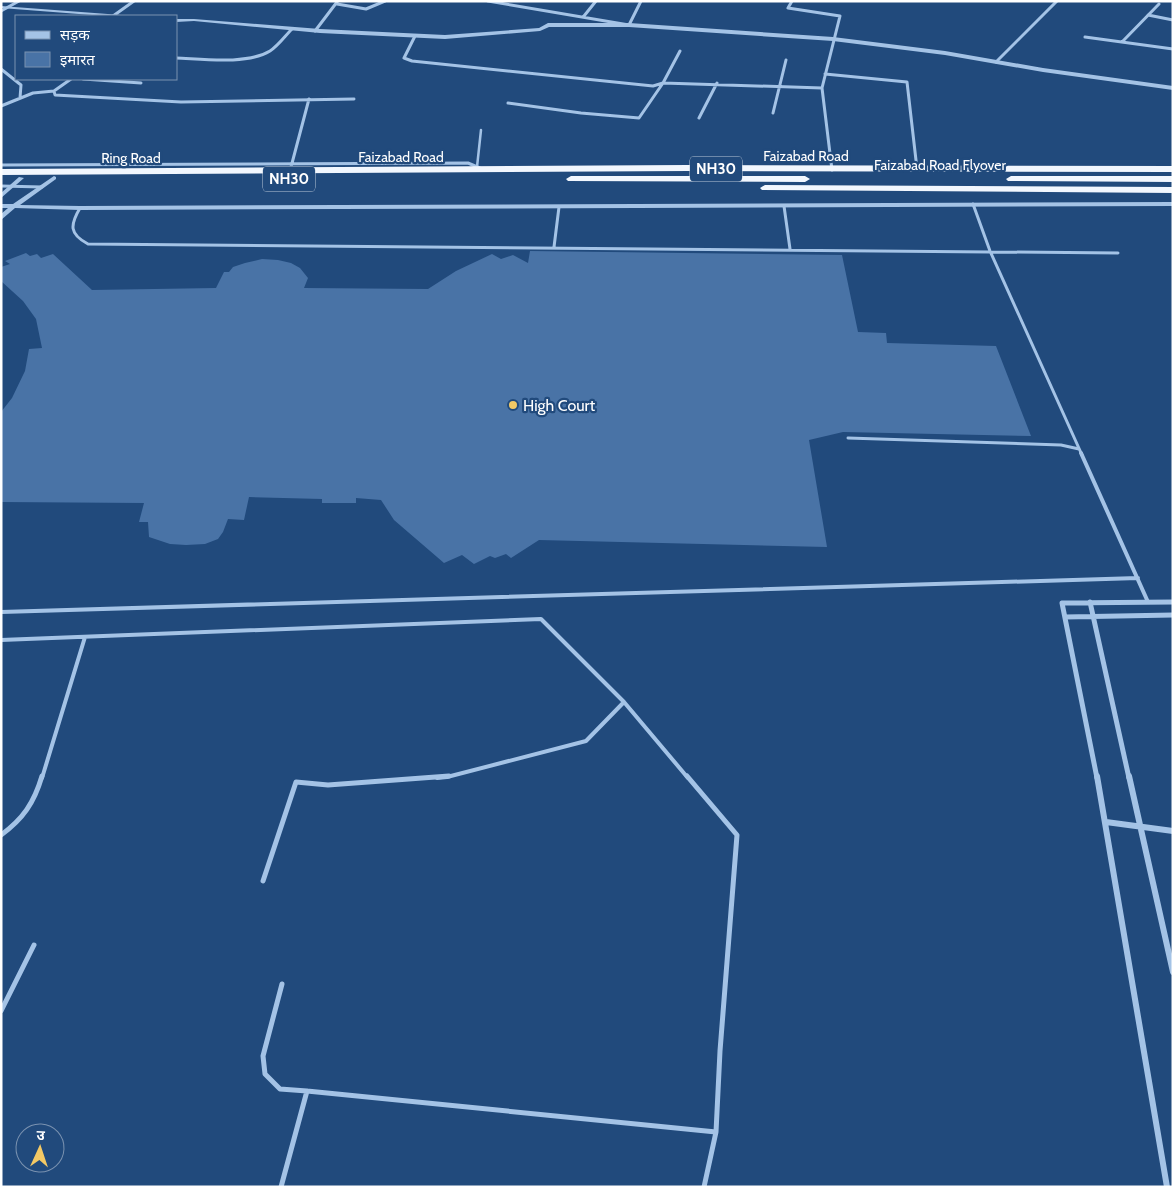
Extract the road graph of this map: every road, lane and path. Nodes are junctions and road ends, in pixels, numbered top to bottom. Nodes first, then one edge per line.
1 (19, 1) edge
2 (134, 1) edge
3 (337, 1) edge
4 (385, 1) edge
5 (488, 1) edge
6 (596, 1) edge
7 (641, 1) edge
8 (792, 1) edge
9 (1057, 1) edge
10 (1159, 4) dead end
11 (4, 7) edge
12 (1, 11) edge
13 (101, 15) edge
14 (114, 15) edge
15 (1148, 15) junction
16 (584, 16) junction
17 (1173, 20) edge
18 (178, 21) edge
19 (629, 25) junction
20 (292, 29) junction
21 (315, 31) junction
22 (415, 36) junction
23 (1085, 37) dead end
24 (833, 39) junction
25 (1122, 42) junction
26 (1173, 49) edge
27 (680, 51) dead end
28 (178, 58) edge
29 (786, 60) dead end
30 (996, 62) junction
31 (1, 69) edge
32 (825, 74) junction
33 (70, 80) edge
34 (98, 80) edge
35 (141, 83) dead end
36 (663, 83) junction
37 (717, 83) junction
38 (779, 86) junction
39 (822, 88) junction
40 (1173, 88) edge
41 (54, 91) junction
42 (20, 98) junction
43 (354, 99) dead end
44 (309, 100) junction
45 (508, 103) dead end
46 (1, 106) edge
47 (773, 113) dead end
48 (698, 118) dead end
49 (481, 130) dead end
50 (1, 165) edge
51 (290, 167) junction
52 (477, 167) junction
53 (917, 169) junction
54 (1173, 169) edge
55 (487, 170) junction
56 (832, 170) junction
57 (260, 171) joint
58 (1, 172) edge
59 (1, 178) edge
60 (21, 178) junction
61 (54, 178) junction
62 (558, 179) junction
63 (1173, 179) edge
64 (1, 186) edge
65 (12, 186) junction
66 (42, 187) junction
67 (1173, 190) edge
68 (1, 196) edge
69 (972, 204) junction
70 (1173, 204) edge
71 (1, 206) edge
72 (784, 206) junction
73 (13, 207) junction
74 (559, 207) junction
75 (80, 208) junction
76 (1, 218) edge
77 (554, 247) junction
78 (790, 249) junction
79 (990, 251) junction
80 (1118, 254) dead end
81 (848, 438) dead end
82 (1079, 449) junction
83 (1138, 578) junction
84 (1090, 602) junction
85 (1173, 602) edge
86 (1148, 603) junction
87 (1, 612) edge
88 (1173, 615) edge
89 (1064, 617) junction
90 (1093, 617) junction
91 (85, 637) junction
92 (1, 640) edge
93 (624, 702) junction
94 (1106, 822) junction
95 (1140, 825) junction
96 (1173, 831) edge
97 (1, 835) edge
98 (263, 881) dead end
99 (34, 945) dead end
100 (1173, 972) edge
101 (282, 984) dead end
102 (1, 1011) edge
103 (307, 1091) junction
104 (716, 1132) junction
105 (282, 1187) edge
106 (704, 1187) edge
107 (1167, 1187) edge

1 - 11 street
2 - 14 street
3 - 4 street
3 - 21 street
5 - 16 street
6 - 16 street
7 - 19 street
8 - 24 street
9 - 30 street
10 - 15 street
11 - 12 street
11 - 13 street
15 - 17 street
15 - 25 street
16 - 19 street
18 - 20 street
19 - 22 street
19 - 24 street
20 - 21 street
20 - 28 street
21 - 22 street
22 - 36 street
23 - 25 street
24 - 30 street
24 - 32 street
25 - 26 street
27 - 36 street
29 - 38 street
30 - 40 street
31 - 42 street
32 - 39 street
32 - 53 street
33 - 41 street
34 - 35 street
36 - 37 street
36 - 45 street
37 - 38 street
37 - 48 street
38 - 39 street
38 - 47 street
39 - 56 street
41 - 42 street
41 - 44 street
42 - 46 street
43 - 44 street
44 - 51 street
49 - 52 lane
50 - 51 street
51 - 52 street
51 - 55 highway, Faizabad Road / NH30
51 - 57 highway, Faizabad Road / NH30
52 - 55 street
53 - 54 highway, Faizabad Road / NH30
53 - 56 highway, Faizabad Road / NH30
55 - 56 highway, Faizabad Road / NH30
57 - 58 highway, Ring Road / NH30
59 - 60 highway, Faizabad Road / NH30
60 - 61 highway, Faizabad Road / NH30
60 - 65 street
61 - 62 highway, Faizabad Road / NH30
61 - 66 street
62 - 63 highway, Faizabad Road Flyover
62 - 67 highway, NH30
64 - 65 street
65 - 66 street
65 - 68 street
66 - 73 street
69 - 70 street
69 - 72 street
69 - 79 lane
71 - 73 street
72 - 74 street
72 - 78 lane
73 - 75 street
73 - 76 street
74 - 75 street
74 - 77 lane
75 - 77 lane
77 - 78 lane
78 - 79 lane
79 - 80 lane
79 - 82 lane
81 - 82 lane
82 - 83 lane
83 - 86 lane
83 - 87 lane
84 - 86 street
84 - 89 street
84 - 90 street
85 - 86 street
88 - 90 street
89 - 90 street
89 - 94 street
90 - 95 street
91 - 92 lane
91 - 93 lane
91 - 97 lane
93 - 98 lane
93 - 104 lane
94 - 95 street
94 - 107 street
95 - 96 street
95 - 100 street
99 - 102 lane
101 - 103 lane
103 - 104 lane
103 - 105 lane
104 - 106 lane

